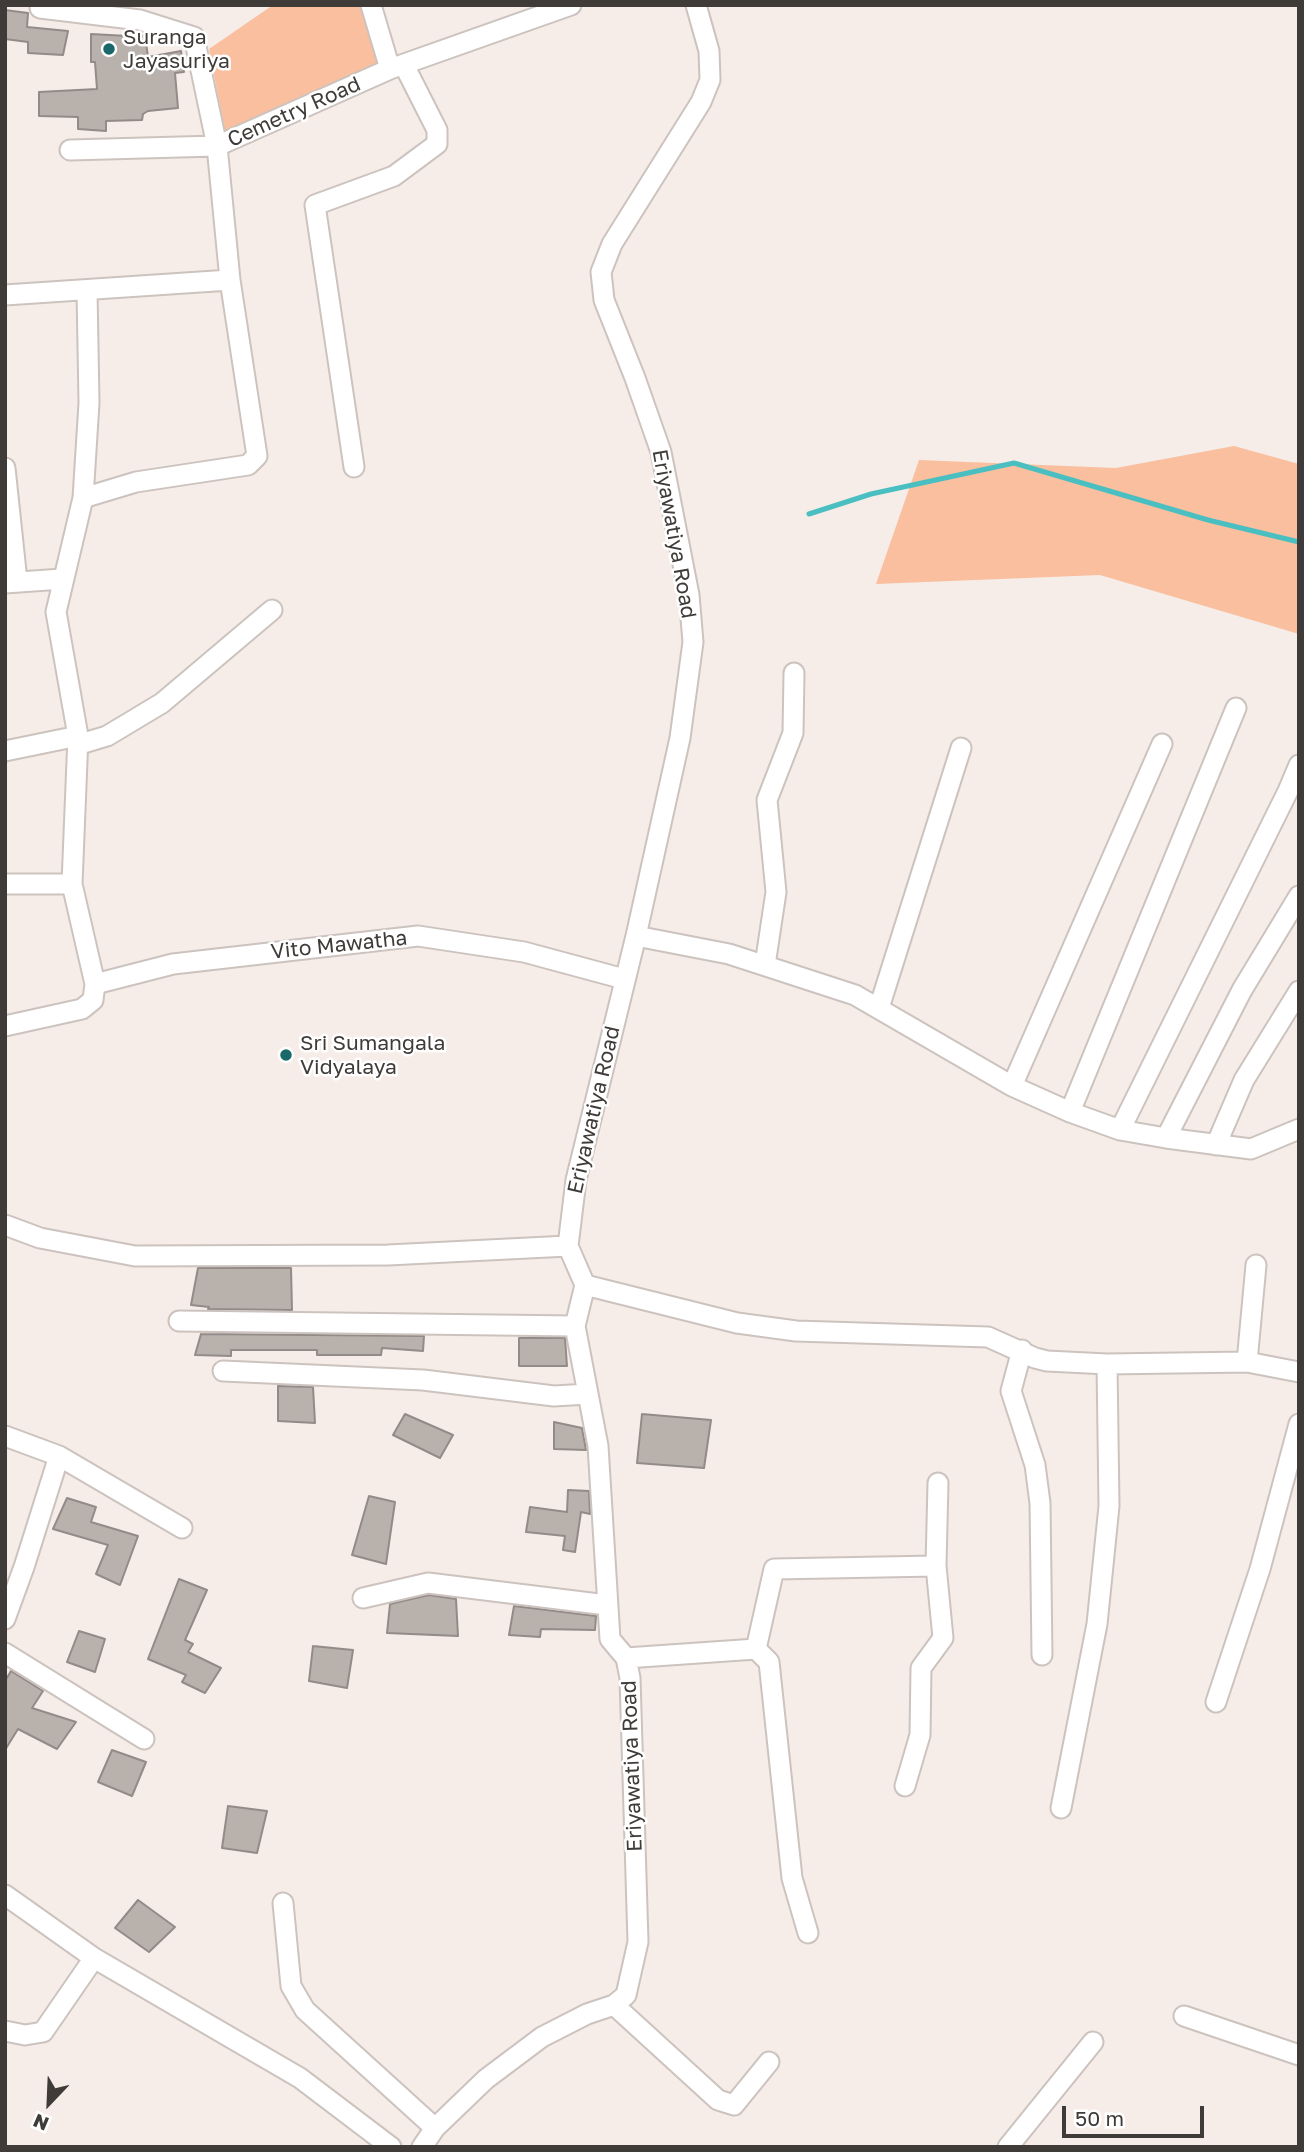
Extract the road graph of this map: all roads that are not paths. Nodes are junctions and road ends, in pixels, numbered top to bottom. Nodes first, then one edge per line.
1 (371, 5) edge
2 (571, 5) edge
3 (696, 5) edge
4 (40, 8) dead end
5 (397, 67) junction
6 (217, 146) junction
7 (70, 150) dead end
8 (230, 281) junction
9 (88, 290) junction
10 (5, 295) edge
11 (354, 467) dead end
12 (5, 468) edge
13 (83, 499) junction
14 (62, 579) junction
15 (11, 582) edge
16 (272, 610) dead end
17 (794, 673) dead end
18 (1236, 708) dead end
19 (78, 741) junction
20 (1162, 744) dead end
21 (961, 748) dead end
22 (5, 751) edge
23 (1299, 765) edge
24 (5, 884) edge
25 (72, 884) junction
26 (1299, 896) edge
27 (636, 936) junction
28 (765, 965) junction
29 (624, 979) junction
30 (95, 984) junction
31 (1299, 991) edge
32 (878, 1008) junction
33 (5, 1026) edge
34 (1012, 1086) junction
35 (1070, 1112) junction
36 (1299, 1129) edge
37 (1120, 1130) junction
38 (1166, 1138) junction
39 (1216, 1145) junction
40 (5, 1225) edge
41 (569, 1246) junction
42 (1256, 1265) dead end
43 (585, 1285) junction
44 (179, 1321) dead end
45 (575, 1325) junction
46 (1022, 1350) junction
47 (1247, 1362) junction
48 (1107, 1364) junction
49 (223, 1371) dead end
50 (1299, 1372) edge
51 (588, 1394) junction
52 (1299, 1424) edge
53 (5, 1436) edge
54 (59, 1456) junction
55 (938, 1483) dead end
56 (182, 1528) dead end
57 (936, 1566) junction
58 (363, 1598) dead end
59 (607, 1605) junction
60 (5, 1619) edge
61 (756, 1648) junction
62 (5, 1653) edge
63 (1042, 1655) dead end
64 (626, 1658) junction
65 (1216, 1702) dead end
66 (145, 1739) dead end
67 (905, 1786) dead end
68 (1061, 1808) dead end
69 (5, 1895) edge
70 (283, 1903) dead end
71 (808, 1933) dead end
72 (93, 1958) junction
73 (614, 2005) junction
74 (1185, 2016) dead end
75 (5, 2031) edge
76 (1093, 2042) dead end
77 (1299, 2055) edge
78 (769, 2062) dead end
79 (435, 2128) junction
80 (391, 2147) edge
81 (422, 2147) edge
82 (1008, 2147) edge

1 - 5 street
2 - 5 street, Cemetry Road
3 - 27 street, Eriyawatiya Road
4 - 6 street
5 - 6 street, Cemetry Road
5 - 11 street
6 - 7 street, Cemetry Road
6 - 8 street
8 - 9 street
8 - 13 street
9 - 10 street
9 - 13 street
12 - 15 street
13 - 14 street
14 - 15 street
14 - 19 street
16 - 19 street
17 - 28 street
18 - 35 street
19 - 22 street
19 - 25 street
20 - 34 street
21 - 32 street
23 - 37 street
24 - 25 street
25 - 30 street
26 - 38 street
27 - 28 street
27 - 29 street, Eriyawatiya Road
28 - 32 street
29 - 30 street, Vito Mawatha
29 - 41 street, Eriyawatiya Road
30 - 33 street
31 - 39 street
32 - 34 street
34 - 35 street
35 - 37 street
36 - 39 street
37 - 38 street
38 - 39 street
40 - 41 street
41 - 43 street, Eriyawatiya Road
42 - 47 street
43 - 45 street, Eriyawatiya Road
43 - 46 street
44 - 45 street
45 - 51 street, Eriyawatiya Road
46 - 48 street
46 - 63 street
47 - 48 street
47 - 50 street
48 - 68 street
49 - 51 street
51 - 59 street, Eriyawatiya Road
52 - 65 street
53 - 54 street
54 - 56 street
54 - 60 street
55 - 57 street
57 - 61 street
57 - 67 street
58 - 59 street
59 - 64 street, Eriyawatiya Road
61 - 64 street
61 - 71 street
62 - 66 street
64 - 73 street, Eriyawatiya Road
69 - 72 street
70 - 79 street
72 - 75 street
72 - 80 street
73 - 78 street
73 - 79 street
74 - 77 street
76 - 82 street
79 - 81 street

